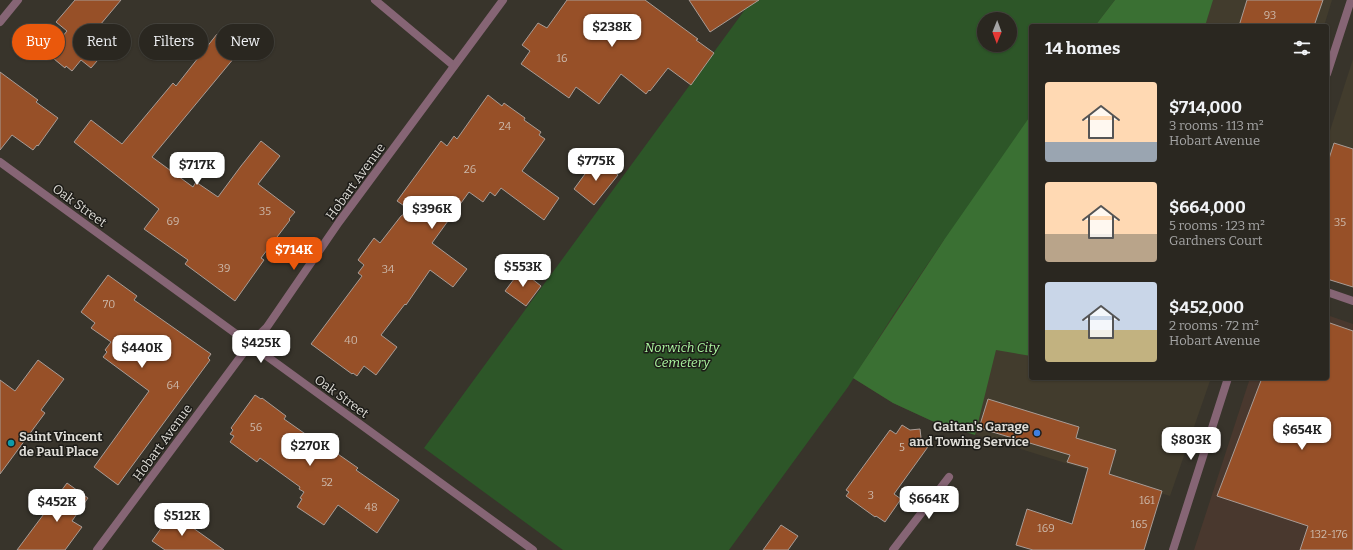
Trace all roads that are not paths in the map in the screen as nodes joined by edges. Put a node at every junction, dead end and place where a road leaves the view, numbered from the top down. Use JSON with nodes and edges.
{"nodes":[{"id":1,"x":17,"y":0,"type":"edge"},
{"id":2,"x":375,"y":0,"type":"edge"},
{"id":3,"x":503,"y":0,"type":"edge"},
{"id":4,"x":1351,"y":0,"type":"edge"},
{"id":5,"x":0,"y":22,"type":"edge"},
{"id":6,"x":454,"y":66,"type":"junction"},
{"id":7,"x":1329,"y":68,"type":"edge"},
{"id":8,"x":0,"y":162,"type":"edge"},
{"id":9,"x":1329,"y":293,"type":"edge"},
{"id":10,"x":1353,"y":301,"type":"edge"},
{"id":11,"x":250,"y":344,"type":"junction"},
{"id":12,"x":1227,"y":380,"type":"edge"},
{"id":13,"x":949,"y":477,"type":"dead end"},
{"id":14,"x":97,"y":550,"type":"edge"},
{"id":15,"x":533,"y":550,"type":"edge"},
{"id":16,"x":893,"y":550,"type":"edge"},
{"id":17,"x":1173,"y":550,"type":"edge"}],
"edges":[{"from":1,"to":5,"type":"street"},
{"from":2,"to":6,"type":"street"},
{"from":3,"to":6,"type":"street","name":"Hobart Avenue"},
{"from":4,"to":7,"type":"street"},
{"from":6,"to":11,"type":"street","name":"Hobart Avenue"},
{"from":8,"to":11,"type":"street","name":"Oak Street"},
{"from":9,"to":10,"type":"street"},
{"from":11,"to":14,"type":"street","name":"Hobart Avenue"},
{"from":11,"to":15,"type":"street","name":"Oak Street"},
{"from":12,"to":17,"type":"street"},
{"from":13,"to":16,"type":"street"}]}
